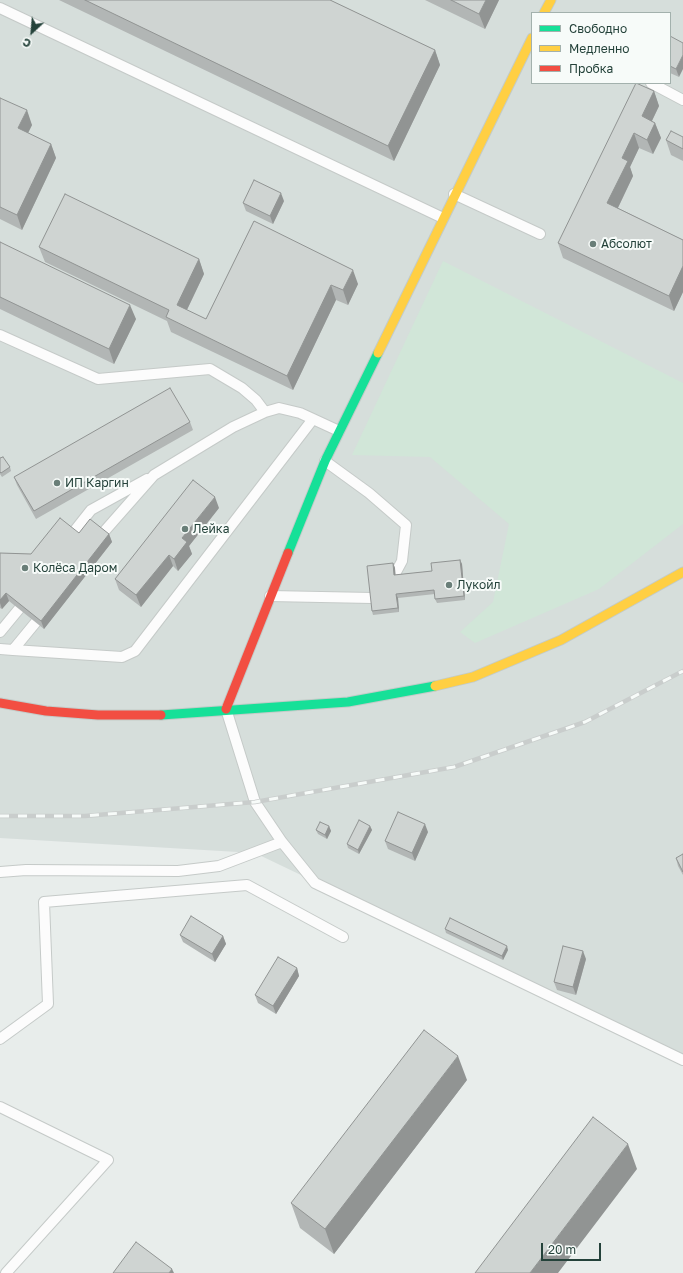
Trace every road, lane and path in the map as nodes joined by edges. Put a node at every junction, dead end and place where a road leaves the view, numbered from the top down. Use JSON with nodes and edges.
{"nodes":[{"id":1,"x":550,"y":0,"type":"edge"},
{"id":2,"x":0,"y":8,"type":"edge"},
{"id":3,"x":544,"y":12,"type":"edge"},
{"id":4,"x":531,"y":40,"type":"edge"},
{"id":5,"x":653,"y":84,"type":"edge"},
{"id":6,"x":683,"y":100,"type":"edge"},
{"id":7,"x":454,"y":194,"type":"junction"},
{"id":8,"x":443,"y":218,"type":"junction"},
{"id":9,"x":540,"y":234,"type":"dead end"},
{"id":10,"x":0,"y":335,"type":"edge"},
{"id":11,"x":265,"y":412,"type":"junction"},
{"id":12,"x":313,"y":419,"type":"junction"},
{"id":13,"x":338,"y":431,"type":"junction"},
{"id":14,"x":325,"y":461,"type":"junction"},
{"id":15,"x":154,"y":475,"type":"junction"},
{"id":16,"x":72,"y":534,"type":"edge"},
{"id":17,"x":102,"y":534,"type":"edge"},
{"id":18,"x":683,"y":572,"type":"edge"},
{"id":19,"x":395,"y":574,"type":"edge"},
{"id":20,"x":270,"y":596,"type":"junction"},
{"id":21,"x":372,"y":598,"type":"edge"},
{"id":22,"x":19,"y":609,"type":"edge"},
{"id":23,"x":36,"y":622,"type":"edge"},
{"id":24,"x":0,"y":632,"type":"edge"},
{"id":25,"x":0,"y":649,"type":"edge"},
{"id":26,"x":14,"y":650,"type":"junction"},
{"id":27,"x":0,"y":702,"type":"edge"},
{"id":28,"x":226,"y":709,"type":"junction"},
{"id":29,"x":282,"y":842,"type":"junction"},
{"id":30,"x":0,"y":872,"type":"edge"},
{"id":31,"x":343,"y":937,"type":"dead end"},
{"id":32,"x":0,"y":1039,"type":"edge"},
{"id":33,"x":683,"y":1060,"type":"edge"},
{"id":34,"x":0,"y":1107,"type":"edge"},
{"id":35,"x":6,"y":1273,"type":"edge"}],
"edges":[{"from":1,"to":3,"type":"street"},
{"from":2,"to":8,"type":"lane"},
{"from":4,"to":7,"type":"street"},
{"from":5,"to":6,"type":"lane"},
{"from":7,"to":8,"type":"street"},
{"from":7,"to":9,"type":"lane"},
{"from":8,"to":13,"type":"street"},
{"from":10,"to":11,"type":"lane"},
{"from":11,"to":12,"type":"lane"},
{"from":11,"to":15,"type":"lane"},
{"from":12,"to":13,"type":"lane"},
{"from":12,"to":26,"type":"lane"},
{"from":13,"to":14,"type":"street"},
{"from":14,"to":19,"type":"lane"},
{"from":14,"to":20,"type":"street"},
{"from":15,"to":16,"type":"lane"},
{"from":15,"to":17,"type":"lane"},
{"from":18,"to":28,"type":"street"},
{"from":20,"to":21,"type":"lane"},
{"from":20,"to":28,"type":"street"},
{"from":22,"to":24,"type":"lane"},
{"from":23,"to":26,"type":"lane"},
{"from":25,"to":26,"type":"lane"},
{"from":27,"to":28,"type":"street"},
{"from":28,"to":29,"type":"lane"},
{"from":29,"to":30,"type":"lane"},
{"from":29,"to":33,"type":"lane"},
{"from":31,"to":32,"type":"lane"},
{"from":34,"to":35,"type":"lane"}]}
